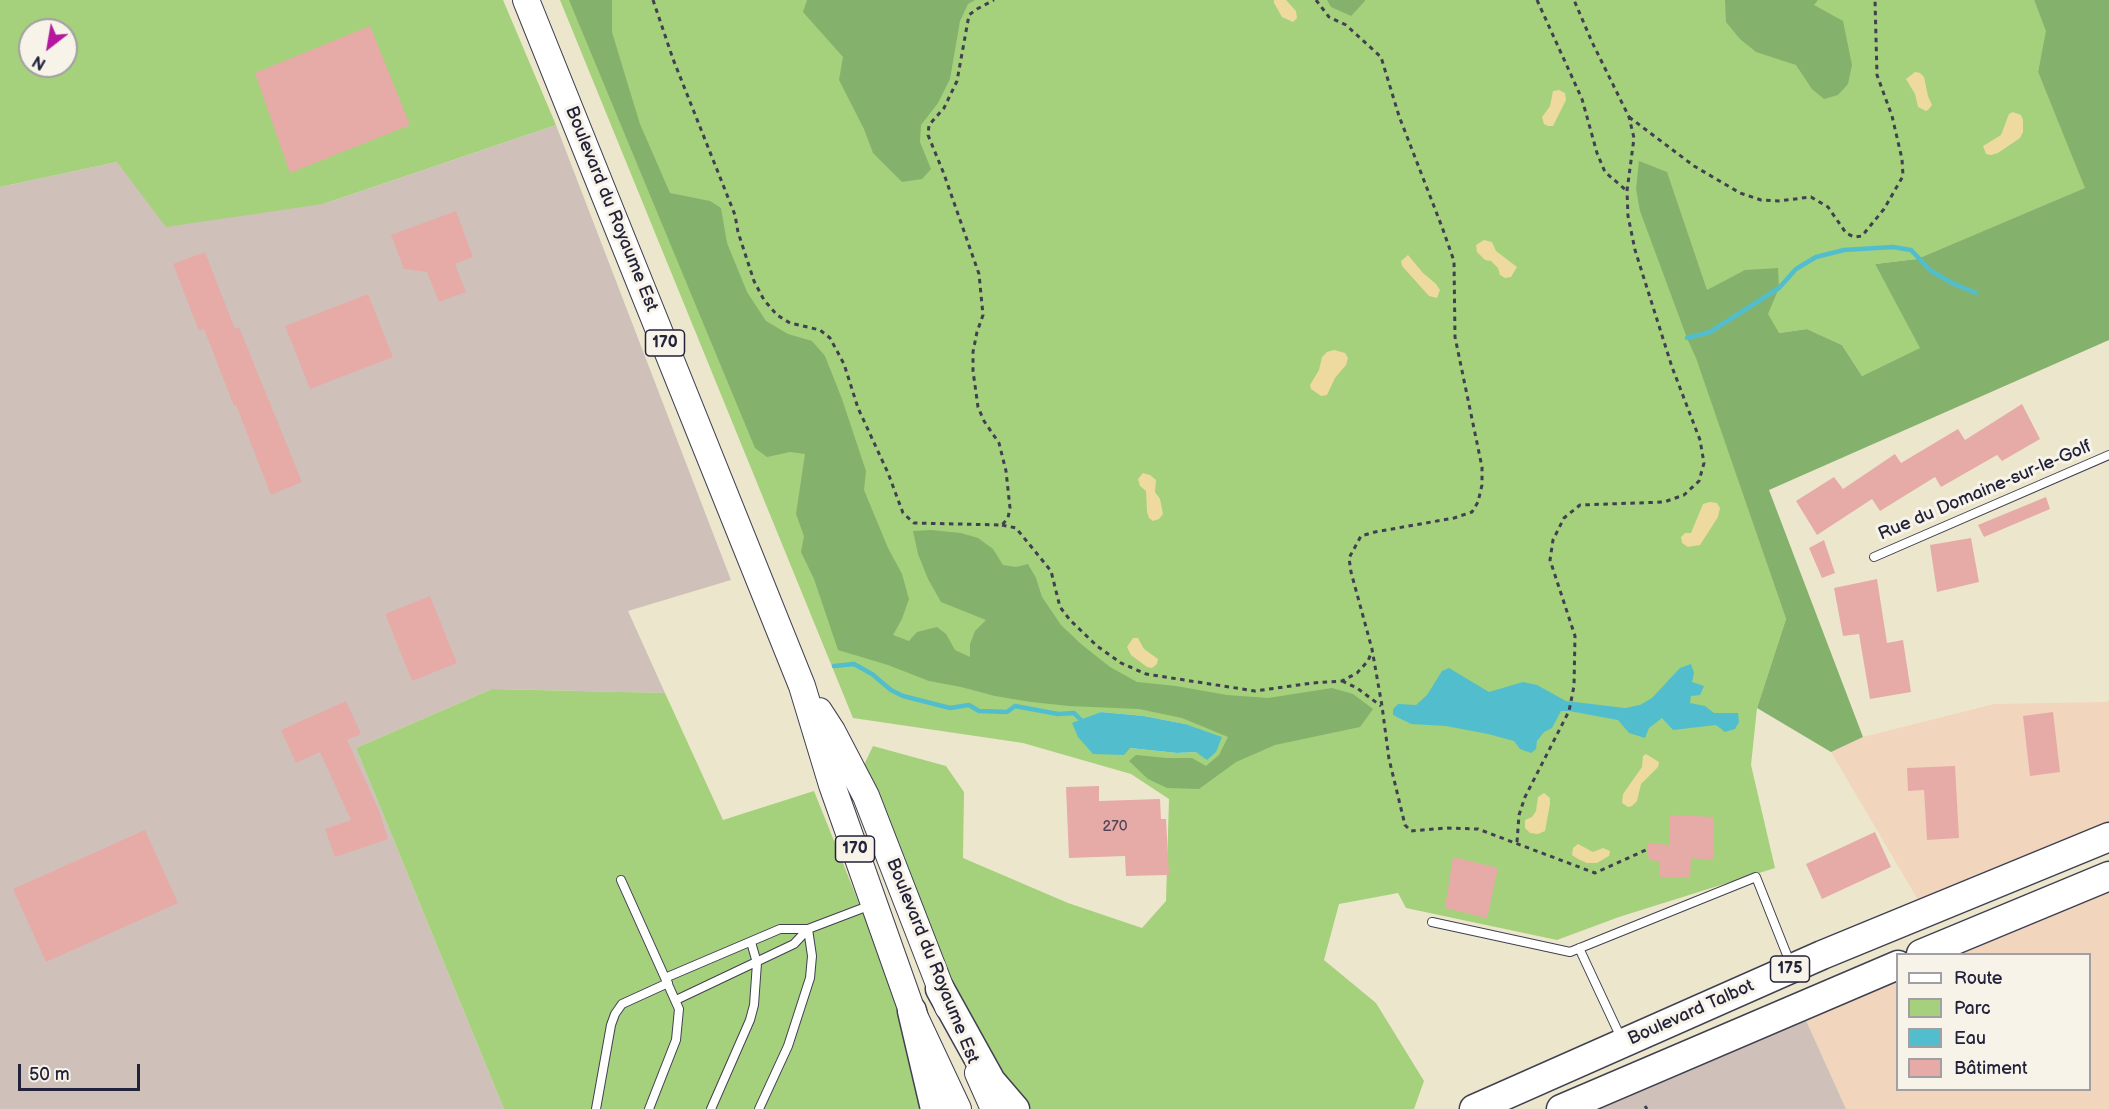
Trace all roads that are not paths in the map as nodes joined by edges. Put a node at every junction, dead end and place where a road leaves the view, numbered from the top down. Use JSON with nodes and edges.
{"nodes":[{"id":1,"x":526,"y":0,"type":"edge"},
{"id":2,"x":2109,"y":455,"type":"edge"},
{"id":3,"x":1874,"y":557,"type":"dead end"},
{"id":4,"x":802,"y":686,"type":"junction"},
{"id":5,"x":2109,"y":837,"type":"edge"},
{"id":6,"x":2109,"y":876,"type":"edge"},
{"id":7,"x":621,"y":880,"type":"dead end"},
{"id":8,"x":874,"y":904,"type":"junction"},
{"id":9,"x":1432,"y":922,"type":"dead end"},
{"id":10,"x":808,"y":929,"type":"junction"},
{"id":11,"x":751,"y":942,"type":"junction"},
{"id":12,"x":1579,"y":948,"type":"junction"},
{"id":13,"x":1924,"y":953,"type":"edge"},
{"id":14,"x":757,"y":963,"type":"junction"},
{"id":15,"x":1896,"y":966,"type":"edge"},
{"id":16,"x":1793,"y":968,"type":"junction"},
{"id":17,"x":667,"y":981,"type":"junction"},
{"id":18,"x":940,"y":989,"type":"junction"},
{"id":19,"x":676,"y":1000,"type":"junction"},
{"id":20,"x":912,"y":1011,"type":"junction"},
{"id":21,"x":1623,"y":1043,"type":"junction"},
{"id":22,"x":1637,"y":1077,"type":"junction"},
{"id":23,"x":596,"y":1109,"type":"edge"},
{"id":24,"x":648,"y":1109,"type":"edge"},
{"id":25,"x":711,"y":1109,"type":"edge"},
{"id":26,"x":759,"y":1109,"type":"edge"},
{"id":27,"x":935,"y":1109,"type":"edge"},
{"id":28,"x":958,"y":1109,"type":"edge"},
{"id":29,"x":994,"y":1109,"type":"edge"},
{"id":30,"x":1015,"y":1109,"type":"edge"},
{"id":31,"x":1474,"y":1109,"type":"edge"},
{"id":32,"x":1561,"y":1109,"type":"edge"}],
"edges":[{"from":1,"to":4,"type":"main road","name":"Boulevard du Royaume Est","number":"170"},
{"from":2,"to":3,"type":"lane","name":"Rue du Domaine-sur-le-Golf"},
{"from":4,"to":8,"type":"main road","name":"Boulevard du Royaume Est","number":"170"},
{"from":4,"to":18,"type":"main road","name":"Boulevard du Royaume Est","number":"170"},
{"from":5,"to":16,"type":"highway","name":"Boulevard Talbot","number":"175"},
{"from":6,"to":13,"type":"highway"},
{"from":7,"to":17,"type":"lane"},
{"from":8,"to":10,"type":"lane"},
{"from":8,"to":20,"type":"main road","name":"Boulevard du Royaume Est","number":"170"},
{"from":9,"to":12,"type":"lane"},
{"from":10,"to":11,"type":"lane"},
{"from":10,"to":14,"type":"lane"},
{"from":10,"to":26,"type":"lane"},
{"from":11,"to":14,"type":"lane"},
{"from":11,"to":17,"type":"lane"},
{"from":12,"to":16,"type":"lane"},
{"from":12,"to":21,"type":"lane"},
{"from":14,"to":19,"type":"lane"},
{"from":14,"to":25,"type":"lane"},
{"from":15,"to":22,"type":"highway","name":"Boulevard Talbot","number":"175"},
{"from":16,"to":21,"type":"highway","name":"Boulevard Talbot","number":"175"},
{"from":17,"to":19,"type":"lane"},
{"from":17,"to":23,"type":"lane"},
{"from":18,"to":29,"type":"main road","name":"Boulevard du Royaume Est","number":"170"},
{"from":18,"to":30,"type":"highway"},
{"from":19,"to":24,"type":"lane"},
{"from":20,"to":27,"type":"highway"},
{"from":20,"to":28,"type":"main road","name":"Boulevard du Royaume Est","number":"170"},
{"from":21,"to":22,"type":"highway"},
{"from":21,"to":31,"type":"highway","name":"Boulevard Talbot","number":"175"},
{"from":22,"to":32,"type":"highway","name":"Boulevard Talbot","number":"175"}]}
